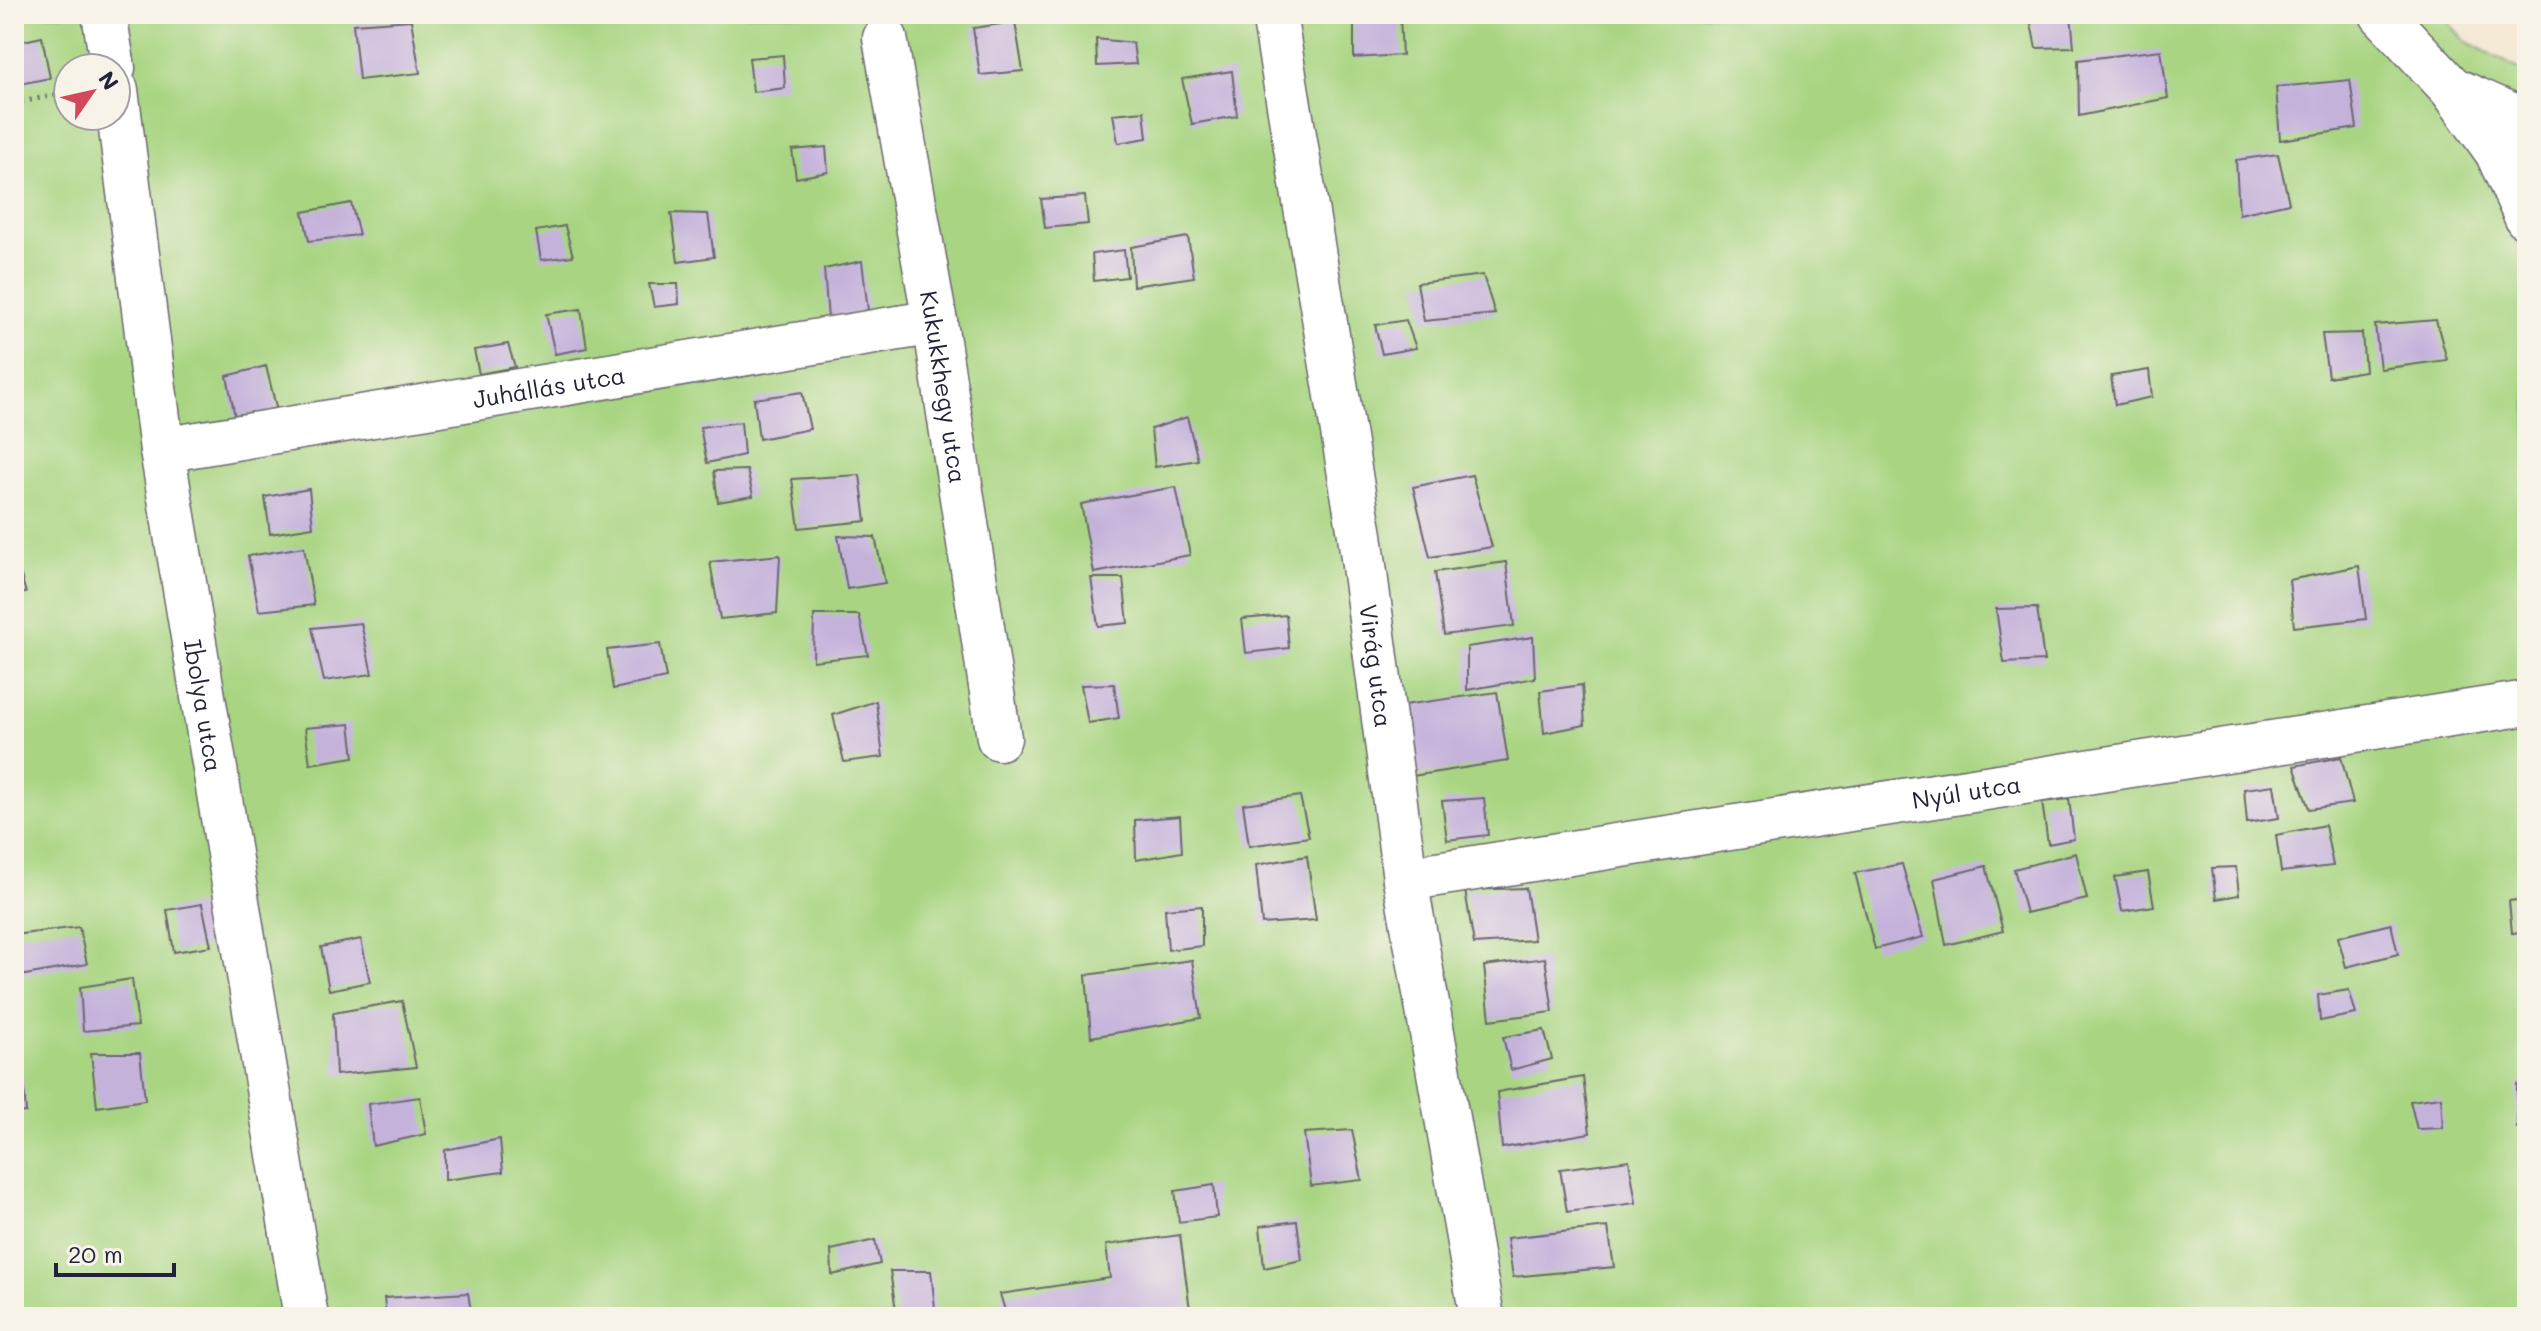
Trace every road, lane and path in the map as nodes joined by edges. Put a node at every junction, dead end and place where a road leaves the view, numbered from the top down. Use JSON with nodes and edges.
{"nodes":[{"id":1,"x":104,"y":14,"type":"edge"},
{"id":2,"x":1274,"y":14,"type":"edge"},
{"id":3,"x":2382,"y":14,"type":"edge"},
{"id":4,"x":885,"y":38,"type":"dead end"},
{"id":5,"x":110,"y":52,"type":"edge"},
{"id":6,"x":2452,"y":89,"type":"junction"},
{"id":7,"x":52,"y":96,"type":"edge"},
{"id":8,"x":14,"y":103,"type":"edge"},
{"id":9,"x":2527,"y":122,"type":"edge"},
{"id":10,"x":121,"y":132,"type":"edge"},
{"id":11,"x":2527,"y":218,"type":"edge"},
{"id":12,"x":935,"y":322,"type":"junction"},
{"id":13,"x":162,"y":450,"type":"junction"},
{"id":14,"x":2527,"y":703,"type":"edge"},
{"id":15,"x":999,"y":738,"type":"dead end"},
{"id":16,"x":1405,"y":879,"type":"junction"},
{"id":17,"x":306,"y":1317,"type":"edge"},
{"id":18,"x":1482,"y":1317,"type":"edge"}],
"edges":[{"from":1,"to":5,"type":"street"},
{"from":2,"to":16,"type":"street","name":"Virág utca"},
{"from":3,"to":6,"type":"street"},
{"from":4,"to":12,"type":"street","name":"Kukukkhegy utca"},
{"from":6,"to":9,"type":"street"},
{"from":6,"to":11,"type":"street"},
{"from":7,"to":8,"type":"path"},
{"from":10,"to":13,"type":"street","name":"Ibolya utca"},
{"from":12,"to":13,"type":"street","name":"Juhállás utca"},
{"from":12,"to":15,"type":"street","name":"Kukukkhegy utca"},
{"from":13,"to":17,"type":"street","name":"Ibolya utca"},
{"from":14,"to":16,"type":"street","name":"Nyúl utca"},
{"from":16,"to":18,"type":"street","name":"Virág utca"}]}
